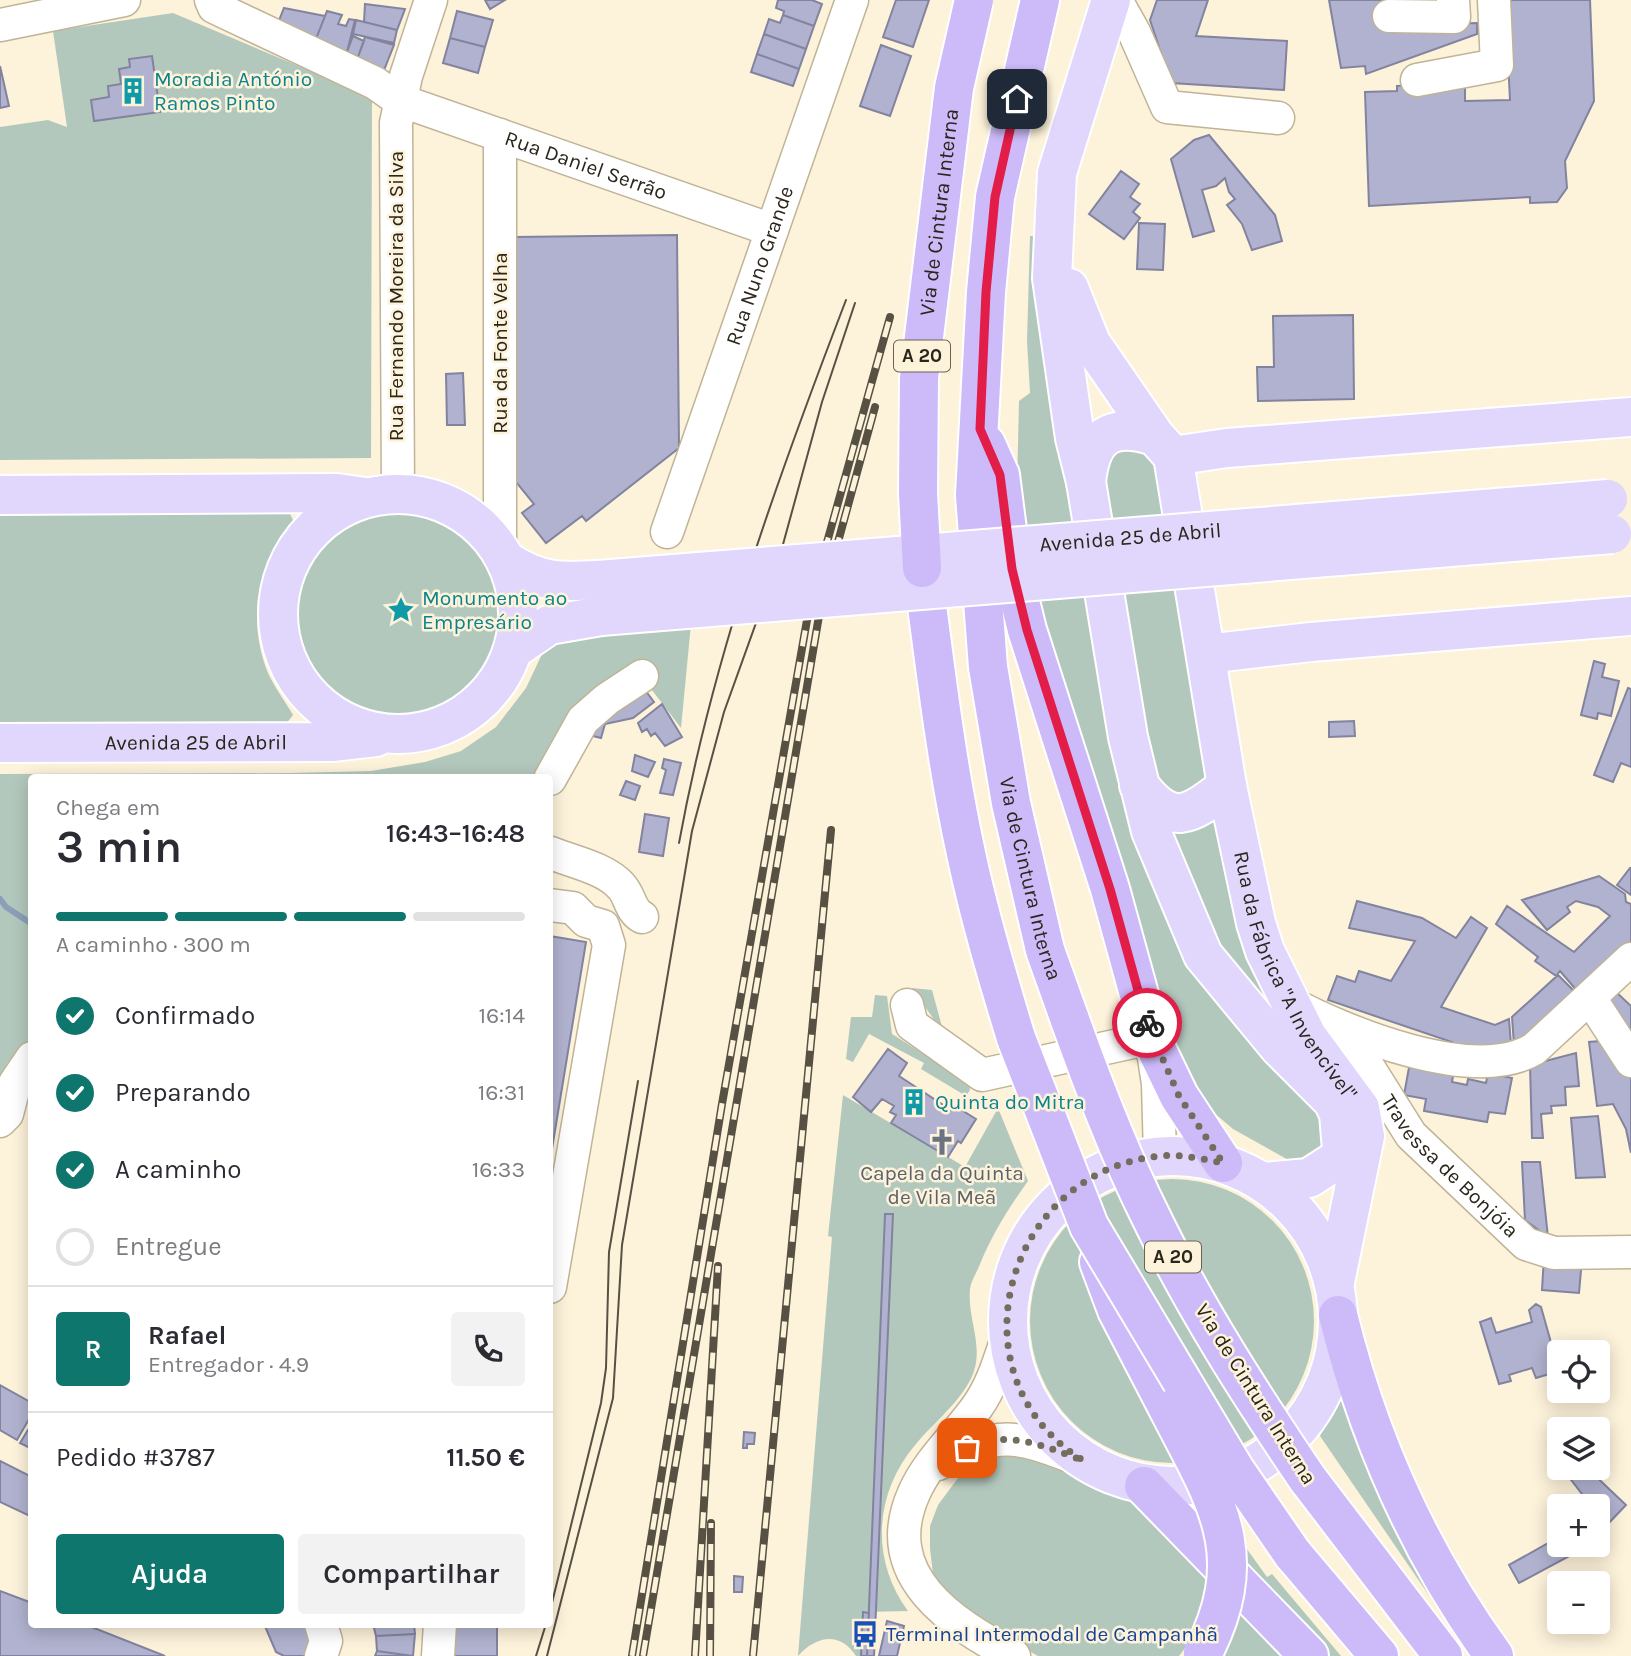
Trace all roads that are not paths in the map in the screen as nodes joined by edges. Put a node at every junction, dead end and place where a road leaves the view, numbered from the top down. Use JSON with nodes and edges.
{"nodes":[{"id":1,"x":124,"y":0,"type":"edge"},
{"id":2,"x":211,"y":0,"type":"edge"},
{"id":3,"x":430,"y":0,"type":"edge"},
{"id":4,"x":852,"y":0,"type":"edge"},
{"id":5,"x":974,"y":0,"type":"edge"},
{"id":6,"x":1040,"y":0,"type":"edge"},
{"id":7,"x":1114,"y":0,"type":"edge"},
{"id":8,"x":1453,"y":0,"type":"edge"},
{"id":9,"x":1494,"y":0,"type":"edge"},
{"id":10,"x":1389,"y":16,"type":"dead end"},
{"id":11,"x":0,"y":25,"type":"edge"},
{"id":12,"x":1417,"y":80,"type":"dead end"},
{"id":13,"x":400,"y":100,"type":"junction"},
{"id":14,"x":1279,"y":118,"type":"dead end"},
{"id":15,"x":500,"y":135,"type":"junction"},
{"id":16,"x":772,"y":230,"type":"junction"},
{"id":17,"x":1056,"y":253,"type":"junction"},
{"id":18,"x":1630,"y":417,"type":"edge"},
{"id":19,"x":980,"y":429,"type":"junction"},
{"id":20,"x":1164,"y":446,"type":"junction"},
{"id":21,"x":1086,"y":482,"type":"junction"},
{"id":22,"x":0,"y":495,"type":"edge"},
{"id":23,"x":381,"y":495,"type":"junction"},
{"id":24,"x":1620,"y":516,"type":"edge"},
{"id":25,"x":667,"y":532,"type":"dead end"},
{"id":26,"x":504,"y":556,"type":"junction"},
{"id":27,"x":599,"y":598,"type":"junction"},
{"id":28,"x":1631,"y":616,"type":"edge"},
{"id":29,"x":514,"y":649,"type":"junction"},
{"id":30,"x":1206,"y":654,"type":"junction"},
{"id":31,"x":642,"y":677,"type":"dead end"},
{"id":32,"x":392,"y":735,"type":"junction"},
{"id":33,"x":0,"y":743,"type":"edge"},
{"id":34,"x":555,"y":767,"type":"edge"},
{"id":35,"x":1139,"y":785,"type":"junction"},
{"id":36,"x":1227,"y":786,"type":"junction"},
{"id":37,"x":553,"y":854,"type":"edge"},
{"id":38,"x":553,"y":905,"type":"edge"},
{"id":39,"x":642,"y":917,"type":"dead end"},
{"id":40,"x":1631,"y":959,"type":"edge"},
{"id":41,"x":1590,"y":998,"type":"junction"},
{"id":42,"x":1289,"y":1002,"type":"junction"},
{"id":43,"x":907,"y":1005,"type":"dead end"},
{"id":44,"x":1345,"y":1030,"type":"junction"},
{"id":45,"x":1151,"y":1038,"type":"junction"},
{"id":46,"x":1631,"y":1061,"type":"edge"},
{"id":47,"x":28,"y":1064,"type":"edge"},
{"id":48,"x":10,"y":1119,"type":"edge"},
{"id":49,"x":1160,"y":1156,"type":"junction"},
{"id":50,"x":1223,"y":1163,"type":"junction"},
{"id":51,"x":1263,"y":1182,"type":"junction"},
{"id":52,"x":1089,"y":1226,"type":"junction"},
{"id":53,"x":1631,"y":1252,"type":"edge"},
{"id":54,"x":553,"y":1270,"type":"edge"},
{"id":55,"x":1337,"y":1298,"type":"junction"},
{"id":56,"x":1007,"y":1338,"type":"junction"},
{"id":57,"x":1084,"y":1461,"type":"junction"},
{"id":58,"x":930,"y":1468,"type":"junction"},
{"id":59,"x":1144,"y":1486,"type":"junction"},
{"id":60,"x":322,"y":1628,"type":"edge"},
{"id":61,"x":440,"y":1628,"type":"edge"},
{"id":62,"x":995,"y":1652,"type":"edge"},
{"id":63,"x":1202,"y":1655,"type":"edge"},
{"id":64,"x":321,"y":1656,"type":"edge"},
{"id":65,"x":438,"y":1656,"type":"edge"},
{"id":66,"x":1309,"y":1656,"type":"edge"},
{"id":67,"x":1379,"y":1656,"type":"edge"},
{"id":68,"x":1443,"y":1656,"type":"edge"},
{"id":69,"x":1494,"y":1656,"type":"edge"}],
"edges":[{"from":1,"to":11,"type":"street"},
{"from":2,"to":13,"type":"street"},
{"from":3,"to":13,"type":"street","name":"Rua Fernando Moreira da Silva"},
{"from":4,"to":16,"type":"street","name":"Rua Nuno Grande"},
{"from":5,"to":52,"type":"highway","name":"Via de Cintura Interna","number":"A 20","bridge":true},
{"from":6,"to":19,"type":"highway","name":"Via de Cintura Interna","number":"A 20"},
{"from":7,"to":14,"type":"street"},
{"from":7,"to":17,"type":"main road","name":"Rua da Fábrica \"A Invencível\""},
{"from":8,"to":10,"type":"street"},
{"from":9,"to":12,"type":"street"},
{"from":13,"to":15,"type":"street","name":"Rua Daniel Serrão"},
{"from":13,"to":23,"type":"street","name":"Rua Fernando Moreira da Silva"},
{"from":15,"to":16,"type":"street","name":"Rua Daniel Serrão"},
{"from":15,"to":26,"type":"street","name":"Rua da Fonte Velha"},
{"from":16,"to":25,"type":"street","name":"Rua Nuno Grande"},
{"from":17,"to":20,"type":"main road","name":"Rua da Fábrica \"A Invencível\""},
{"from":17,"to":21,"type":"main road","name":"Rua da Fábrica \"A Invencível\""},
{"from":18,"to":20,"type":"main road"},
{"from":19,"to":45,"type":"highway"},
{"from":19,"to":68,"type":"highway","name":"Via de Cintura Interna","number":"A 20","bridge":true},
{"from":20,"to":21,"type":"main road","name":"Rua da Fábrica \"A Invencível\""},
{"from":20,"to":30,"type":"main road","name":"Rua da Fábrica \"A Invencível\""},
{"from":21,"to":35,"type":"main road","name":"Rua da Fábrica \"A Invencível\""},
{"from":22,"to":23,"type":"main road"},
{"from":23,"to":26,"type":"main road"},
{"from":23,"to":32,"type":"main road"},
{"from":24,"to":27,"type":"main road","name":"Avenida 25 de Abril","bridge":true},
{"from":26,"to":27,"type":"main road","name":"Avenida 25 de Abril"},
{"from":26,"to":29,"type":"main road"},
{"from":27,"to":29,"type":"main road","name":"Avenida 25 de Abril"},
{"from":28,"to":30,"type":"main road"},
{"from":29,"to":32,"type":"main road"},
{"from":30,"to":36,"type":"main road","name":"Rua da Fábrica \"A Invencível\""},
{"from":31,"to":34,"type":"street"},
{"from":32,"to":33,"type":"main road","name":"Avenida 25 de Abril"},
{"from":35,"to":36,"type":"main road"},
{"from":35,"to":51,"type":"main road","name":"Rua da Fábrica \"A Invencível\""},
{"from":36,"to":42,"type":"main road","name":"Rua da Fábrica \"A Invencível\""},
{"from":37,"to":39,"type":"street"},
{"from":38,"to":54,"type":"street"},
{"from":40,"to":41,"type":"street"},
{"from":41,"to":44,"type":"street"},
{"from":41,"to":46,"type":"street"},
{"from":42,"to":44,"type":"street"},
{"from":42,"to":55,"type":"main road","name":"Rua da Fábrica \"A Invencível\""},
{"from":43,"to":45,"type":"street"},
{"from":44,"to":53,"type":"street","name":"Travessa de Bonjóia"},
{"from":45,"to":49,"type":"street"},
{"from":45,"to":50,"type":"highway"},
{"from":47,"to":48,"type":"street"},
{"from":49,"to":50,"type":"main road","name":"Rua da Fábrica \"A Invencível\""},
{"from":49,"to":56,"type":"main road","name":"Rua da Fábrica \"A Invencível\""},
{"from":50,"to":51,"type":"main road","name":"Rua da Fábrica \"A Invencível\""},
{"from":51,"to":55,"type":"main road","name":"Rua da Fábrica \"A Invencível\""},
{"from":52,"to":63,"type":"highway","bridge":true},
{"from":52,"to":67,"type":"highway","name":"Via de Cintura Interna","number":"A 20","bridge":true},
{"from":55,"to":59,"type":"main road","name":"Rua da Fábrica \"A Invencível\""},
{"from":55,"to":69,"type":"highway"},
{"from":56,"to":57,"type":"main road","name":"Rua da Fábrica \"A Invencível\""},
{"from":56,"to":58,"type":"street"},
{"from":57,"to":58,"type":"street"},
{"from":57,"to":59,"type":"main road","name":"Rua da Fábrica \"A Invencível\""},
{"from":58,"to":62,"type":"street"},
{"from":59,"to":66,"type":"highway"},
{"from":60,"to":64,"type":"street"},
{"from":61,"to":65,"type":"street"}]}
